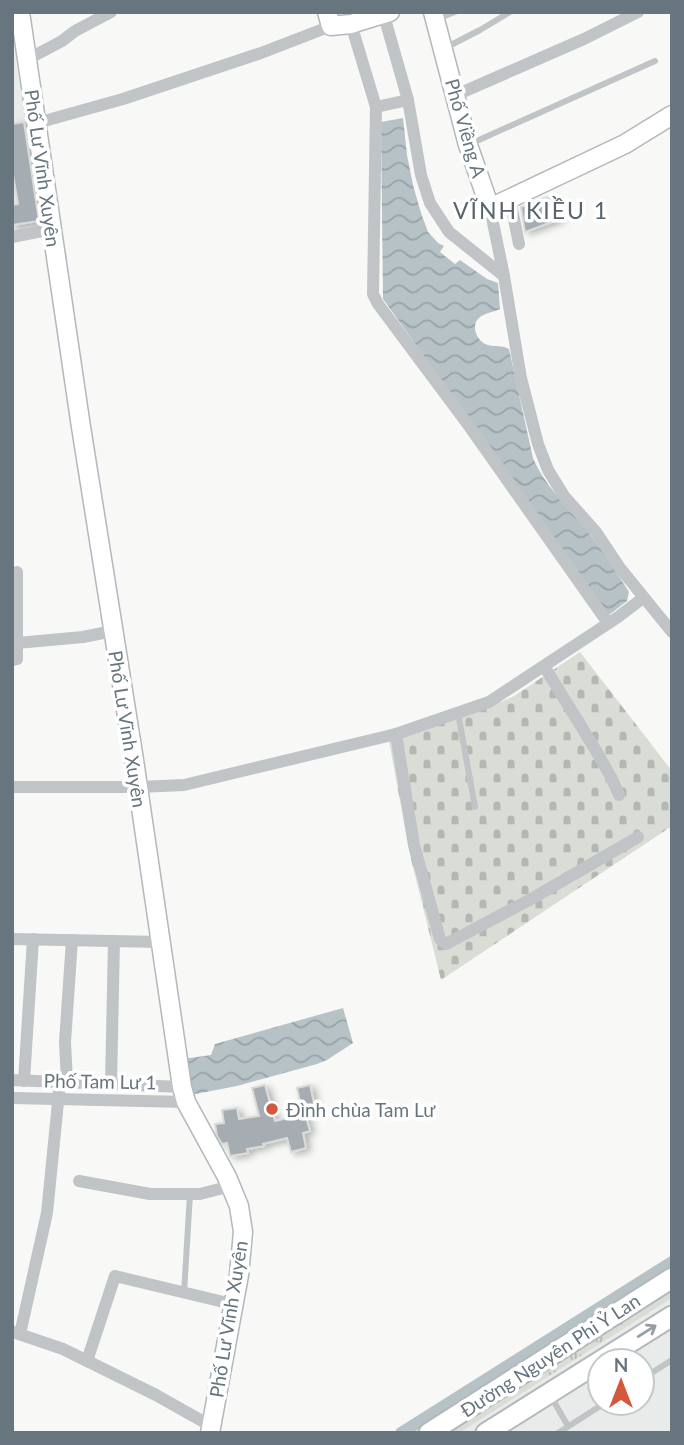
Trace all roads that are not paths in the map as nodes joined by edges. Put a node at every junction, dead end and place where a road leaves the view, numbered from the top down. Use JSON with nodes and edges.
{"nodes":[{"id":1,"x":20,"y":12,"type":"edge"},
{"id":2,"x":111,"y":12,"type":"edge"},
{"id":3,"x":455,"y":12,"type":"edge"},
{"id":4,"x":510,"y":12,"type":"edge"},
{"id":5,"x":638,"y":12,"type":"edge"},
{"id":6,"x":386,"y":13,"type":"edge"},
{"id":7,"x":434,"y":16,"type":"edge"},
{"id":8,"x":329,"y":19,"type":"edge"},
{"id":9,"x":354,"y":23,"type":"junction"},
{"id":10,"x":443,"y":49,"type":"junction"},
{"id":11,"x":28,"y":59,"type":"junction"},
{"id":12,"x":655,"y":61,"type":"dead end"},
{"id":13,"x":456,"y":95,"type":"junction"},
{"id":14,"x":408,"y":100,"type":"junction"},
{"id":15,"x":376,"y":107,"type":"junction"},
{"id":16,"x":672,"y":115,"type":"edge"},
{"id":17,"x":37,"y":123,"type":"junction"},
{"id":18,"x":468,"y":145,"type":"junction"},
{"id":19,"x":510,"y":199,"type":"junction"},
{"id":20,"x":490,"y":208,"type":"junction"},
{"id":21,"x":52,"y":229,"type":"junction"},
{"id":22,"x":12,"y":237,"type":"edge"},
{"id":23,"x":519,"y":244,"type":"dead end"},
{"id":24,"x":504,"y":276,"type":"junction"},
{"id":25,"x":17,"y":572,"type":"dead end"},
{"id":26,"x":643,"y":598,"type":"junction"},
{"id":27,"x":613,"y":620,"type":"junction"},
{"id":28,"x":113,"y":631,"type":"junction"},
{"id":29,"x":672,"y":632,"type":"edge"},
{"id":30,"x":17,"y":643,"type":"junction"},
{"id":31,"x":12,"y":660,"type":"edge"},
{"id":32,"x":544,"y":666,"type":"junction"},
{"id":33,"x":457,"y":713,"type":"junction"},
{"id":34,"x":396,"y":734,"type":"junction"},
{"id":35,"x":12,"y":786,"type":"edge"},
{"id":36,"x":138,"y":787,"type":"junction"},
{"id":37,"x":618,"y":795,"type":"dead end"},
{"id":38,"x":475,"y":807,"type":"dead end"},
{"id":39,"x":638,"y":837,"type":"dead end"},
{"id":40,"x":12,"y":939,"type":"edge"},
{"id":41,"x":33,"y":939,"type":"junction"},
{"id":42,"x":72,"y":940,"type":"junction"},
{"id":43,"x":114,"y":941,"type":"junction"},
{"id":44,"x":161,"y":942,"type":"junction"},
{"id":45,"x":12,"y":1039,"type":"edge"},
{"id":46,"x":26,"y":1041,"type":"junction"},
{"id":47,"x":18,"y":1080,"type":"edge"},
{"id":48,"x":63,"y":1082,"type":"junction"},
{"id":49,"x":111,"y":1084,"type":"junction"},
{"id":50,"x":184,"y":1094,"type":"junction"},
{"id":51,"x":12,"y":1098,"type":"edge"},
{"id":52,"x":59,"y":1100,"type":"junction"},
{"id":53,"x":79,"y":1181,"type":"dead end"},
{"id":54,"x":231,"y":1186,"type":"junction"},
{"id":55,"x":190,"y":1194,"type":"junction"},
{"id":56,"x":672,"y":1278,"type":"edge"},
{"id":57,"x":184,"y":1293,"type":"junction"},
{"id":58,"x":232,"y":1304,"type":"junction"},
{"id":59,"x":672,"y":1316,"type":"edge"},
{"id":60,"x":16,"y":1333,"type":"edge"},
{"id":61,"x":672,"y":1360,"type":"edge"},
{"id":62,"x":87,"y":1361,"type":"junction"},
{"id":63,"x":656,"y":1370,"type":"edge"},
{"id":64,"x":549,"y":1393,"type":"junction"},
{"id":65,"x":586,"y":1415,"type":"edge"},
{"id":66,"x":568,"y":1426,"type":"junction"},
{"id":67,"x":210,"y":1429,"type":"edge"},
{"id":68,"x":429,"y":1433,"type":"edge"},
{"id":69,"x":486,"y":1433,"type":"edge"},
{"id":70,"x":558,"y":1433,"type":"edge"}],
"edges":[{"from":1,"to":11,"type":"street","name":"Phố Lư Vĩnh Xuyên"},
{"from":2,"to":11,"type":"street"},
{"from":3,"to":7,"type":"lane"},
{"from":4,"to":10,"type":"lane"},
{"from":5,"to":13,"type":"street"},
{"from":6,"to":9,"type":"street"},
{"from":6,"to":14,"type":"street"},
{"from":7,"to":10,"type":"street","name":"Phố Viềng A"},
{"from":8,"to":9,"type":"street"},
{"from":8,"to":17,"type":"street"},
{"from":9,"to":15,"type":"street"},
{"from":10,"to":13,"type":"street","name":"Phố Viềng A"},
{"from":11,"to":17,"type":"street","name":"Phố Lư Vĩnh Xuyên"},
{"from":12,"to":18,"type":"lane"},
{"from":13,"to":18,"type":"street","name":"Phố Viềng A"},
{"from":14,"to":15,"type":"street"},
{"from":14,"to":24,"type":"street"},
{"from":15,"to":27,"type":"street"},
{"from":16,"to":19,"type":"street"},
{"from":17,"to":21,"type":"street","name":"Phố Lư Vĩnh Xuyên"},
{"from":18,"to":20,"type":"street","name":"Phố Viềng A"},
{"from":19,"to":20,"type":"street"},
{"from":19,"to":23,"type":"street"},
{"from":20,"to":24,"type":"street"},
{"from":21,"to":22,"type":"street"},
{"from":21,"to":28,"type":"street","name":"Phố Lư Vĩnh Xuyên"},
{"from":24,"to":26,"type":"street"},
{"from":25,"to":30,"type":"street"},
{"from":26,"to":27,"type":"street"},
{"from":26,"to":29,"type":"street"},
{"from":27,"to":32,"type":"street"},
{"from":28,"to":30,"type":"street"},
{"from":28,"to":36,"type":"street","name":"Phố Lư Vĩnh Xuyên"},
{"from":30,"to":31,"type":"street"},
{"from":32,"to":33,"type":"street"},
{"from":32,"to":37,"type":"street"},
{"from":33,"to":34,"type":"street"},
{"from":33,"to":38,"type":"lane"},
{"from":34,"to":36,"type":"street"},
{"from":34,"to":39,"type":"street"},
{"from":35,"to":36,"type":"street"},
{"from":36,"to":44,"type":"street","name":"Phố Lư Vĩnh Xuyên"},
{"from":40,"to":41,"type":"street"},
{"from":41,"to":42,"type":"street"},
{"from":41,"to":46,"type":"street"},
{"from":42,"to":43,"type":"street"},
{"from":42,"to":48,"type":"street"},
{"from":43,"to":44,"type":"street"},
{"from":43,"to":49,"type":"street"},
{"from":44,"to":50,"type":"street","name":"Phố Lư Vĩnh Xuyên"},
{"from":45,"to":46,"type":"street"},
{"from":46,"to":47,"type":"street"},
{"from":47,"to":48,"type":"street","name":"Phố Tam Lư 1"},
{"from":48,"to":49,"type":"street","name":"Phố Tam Lư 1"},
{"from":48,"to":52,"type":"street"},
{"from":49,"to":50,"type":"street","name":"Phố Tam Lư 1"},
{"from":50,"to":52,"type":"street","name":"Phố Tam Lư 1"},
{"from":50,"to":54,"type":"street","name":"Phố Lư Vĩnh Xuyên"},
{"from":51,"to":52,"type":"street","name":"Phố Tam Lư 1"},
{"from":52,"to":60,"type":"street"},
{"from":53,"to":55,"type":"street"},
{"from":54,"to":55,"type":"street"},
{"from":54,"to":58,"type":"street","name":"Phố Lư Vĩnh Xuyên"},
{"from":55,"to":57,"type":"lane"},
{"from":56,"to":68,"type":"main road","name":"Đường Nguyên Phi Ỷ Lan"},
{"from":57,"to":58,"type":"street"},
{"from":57,"to":62,"type":"street"},
{"from":58,"to":67,"type":"street","name":"Phố Lư Vĩnh Xuyên"},
{"from":64,"to":59,"type":"main road","name":"Đường Nguyên Phi Ỷ Lan","one_way":true},
{"from":60,"to":62,"type":"street"},
{"from":61,"to":63,"type":"lane"},
{"from":62,"to":67,"type":"street"},
{"from":64,"to":66,"type":"lane"},
{"from":64,"to":69,"type":"main road","name":"Đường Nguyên Phi Ỷ Lan"},
{"from":65,"to":66,"type":"lane"},
{"from":66,"to":70,"type":"lane"}]}
